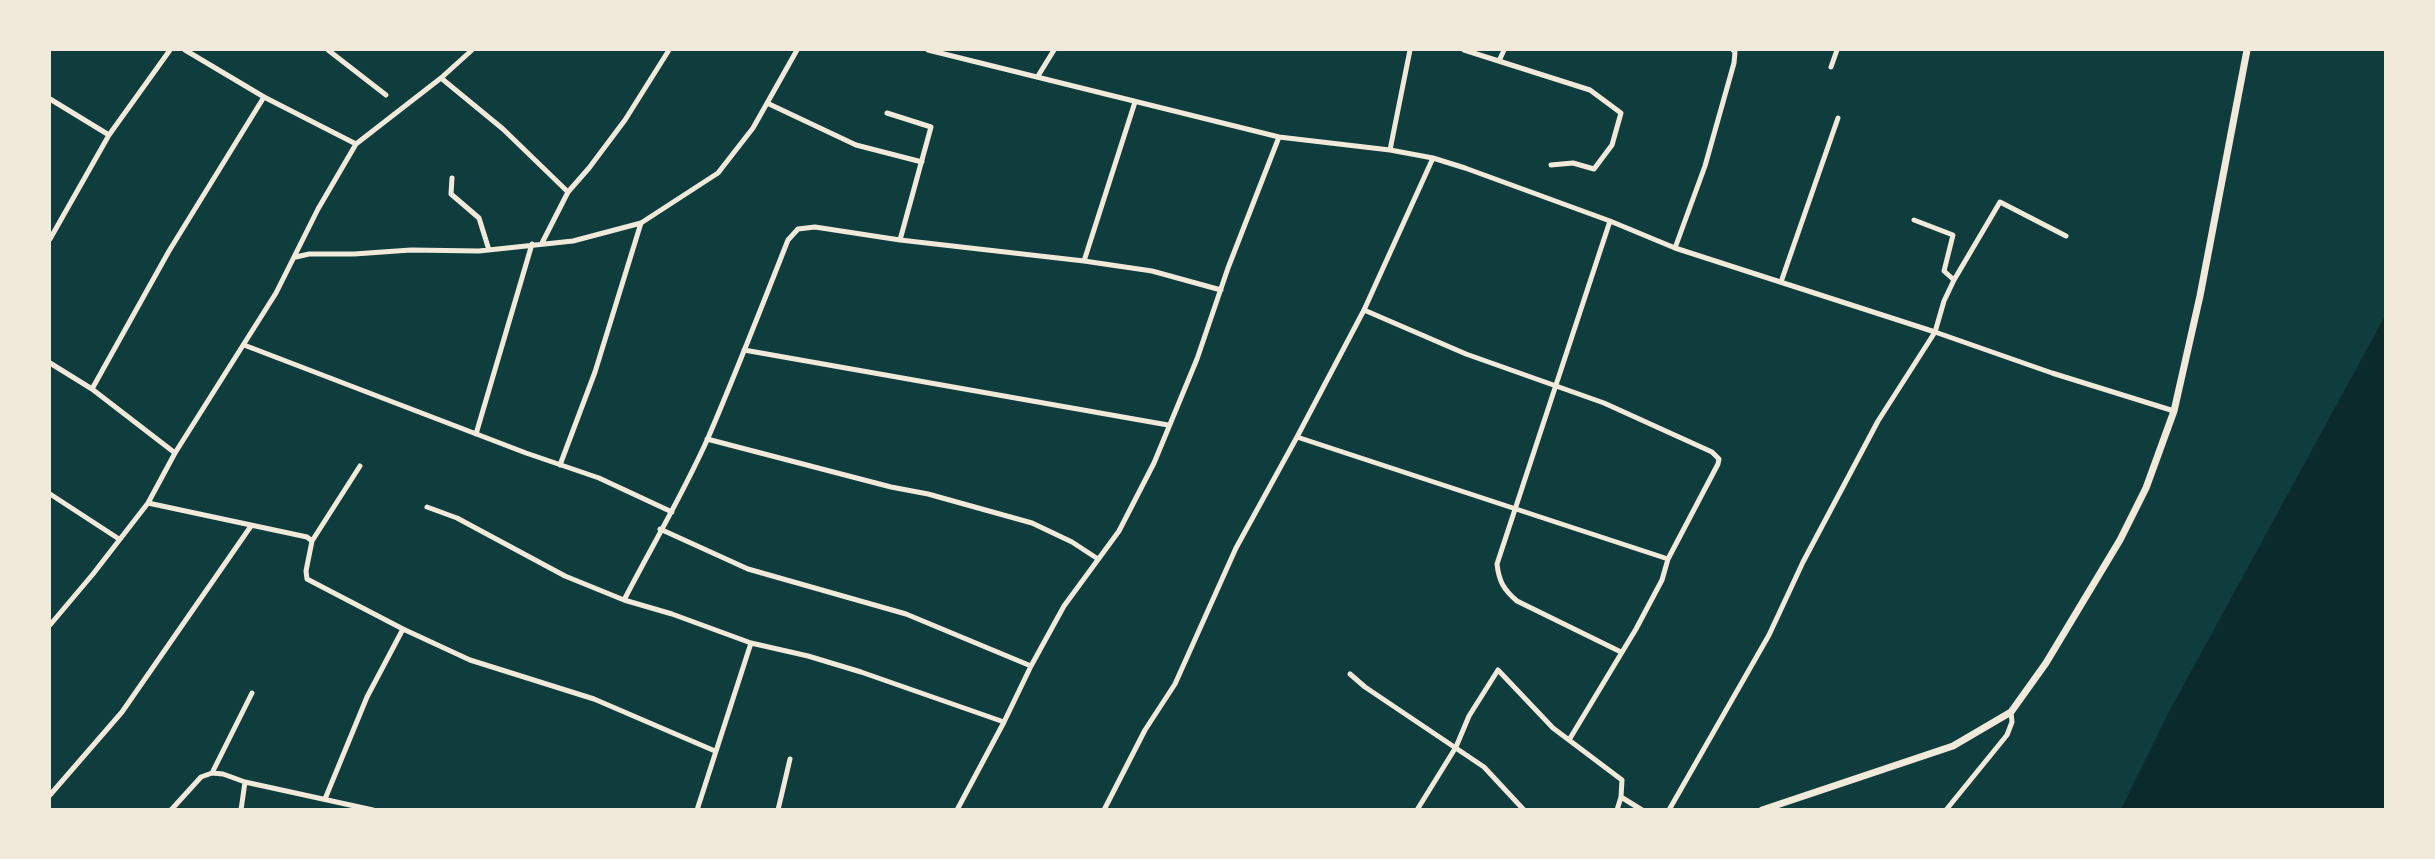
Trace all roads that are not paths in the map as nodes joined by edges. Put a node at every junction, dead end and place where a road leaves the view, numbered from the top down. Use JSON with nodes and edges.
{"nodes":[{"id":1,"x":170,"y":50,"type":"edge"},
{"id":2,"x":185,"y":50,"type":"edge"},
{"id":3,"x":328,"y":50,"type":"edge"},
{"id":4,"x":472,"y":50,"type":"edge"},
{"id":5,"x":669,"y":50,"type":"edge"},
{"id":6,"x":797,"y":50,"type":"edge"},
{"id":7,"x":928,"y":50,"type":"edge"},
{"id":8,"x":1054,"y":50,"type":"edge"},
{"id":9,"x":1410,"y":50,"type":"edge"},
{"id":10,"x":1464,"y":50,"type":"edge"},
{"id":11,"x":1504,"y":50,"type":"edge"},
{"id":12,"x":1733,"y":50,"type":"edge"},
{"id":13,"x":1837,"y":50,"type":"edge"},
{"id":14,"x":2247,"y":50,"type":"edge"},
{"id":15,"x":1499,"y":61,"type":"junction"},
{"id":16,"x":1831,"y":67,"type":"dead end"},
{"id":17,"x":1038,"y":76,"type":"junction"},
{"id":18,"x":441,"y":78,"type":"junction"},
{"id":19,"x":386,"y":95,"type":"dead end"},
{"id":20,"x":264,"y":97,"type":"junction"},
{"id":21,"x":50,"y":99,"type":"edge"},
{"id":22,"x":1135,"y":102,"type":"junction"},
{"id":23,"x":767,"y":103,"type":"junction"},
{"id":24,"x":887,"y":112,"type":"dead end"},
{"id":25,"x":1838,"y":118,"type":"dead end"},
{"id":26,"x":109,"y":135,"type":"junction"},
{"id":27,"x":1279,"y":137,"type":"junction"},
{"id":28,"x":356,"y":144,"type":"junction"},
{"id":29,"x":1390,"y":150,"type":"junction"},
{"id":30,"x":1432,"y":158,"type":"junction"},
{"id":31,"x":922,"y":162,"type":"junction"},
{"id":32,"x":1551,"y":165,"type":"dead end"},
{"id":33,"x":452,"y":178,"type":"dead end"},
{"id":34,"x":568,"y":192,"type":"junction"},
{"id":35,"x":1914,"y":220,"type":"dead end"},
{"id":36,"x":1610,"y":221,"type":"junction"},
{"id":37,"x":641,"y":223,"type":"junction"},
{"id":38,"x":52,"y":227,"type":"edge"},
{"id":39,"x":2066,"y":236,"type":"dead end"},
{"id":40,"x":50,"y":239,"type":"edge"},
{"id":41,"x":900,"y":240,"type":"junction"},
{"id":42,"x":542,"y":243,"type":"junction"},
{"id":43,"x":532,"y":244,"type":"junction"},
{"id":44,"x":1675,"y":248,"type":"junction"},
{"id":45,"x":489,"y":250,"type":"junction"},
{"id":46,"x":296,"y":256,"type":"junction"},
{"id":47,"x":1084,"y":261,"type":"junction"},
{"id":48,"x":1954,"y":280,"type":"junction"},
{"id":49,"x":1781,"y":282,"type":"junction"},
{"id":50,"x":1221,"y":290,"type":"junction"},
{"id":51,"x":1364,"y":310,"type":"junction"},
{"id":52,"x":1935,"y":332,"type":"junction"},
{"id":53,"x":244,"y":345,"type":"junction"},
{"id":54,"x":744,"y":350,"type":"junction"},
{"id":55,"x":50,"y":363,"type":"edge"},
{"id":56,"x":1556,"y":387,"type":"junction"},
{"id":57,"x":92,"y":389,"type":"junction"},
{"id":58,"x":2175,"y":411,"type":"junction"},
{"id":59,"x":1168,"y":425,"type":"junction"},
{"id":60,"x":476,"y":434,"type":"junction"},
{"id":61,"x":1297,"y":437,"type":"junction"},
{"id":62,"x":707,"y":439,"type":"junction"},
{"id":63,"x":175,"y":453,"type":"junction"},
{"id":64,"x":560,"y":465,"type":"junction"},
{"id":65,"x":360,"y":466,"type":"dead end"},
{"id":66,"x":50,"y":494,"type":"edge"},
{"id":67,"x":148,"y":502,"type":"junction"},
{"id":68,"x":427,"y":507,"type":"dead end"},
{"id":69,"x":1515,"y":508,"type":"junction"},
{"id":70,"x":672,"y":512,"type":"junction"},
{"id":71,"x":251,"y":525,"type":"junction"},
{"id":72,"x":660,"y":529,"type":"junction"},
{"id":73,"x":119,"y":539,"type":"junction"},
{"id":74,"x":312,"y":541,"type":"junction"},
{"id":75,"x":1098,"y":559,"type":"junction"},
{"id":76,"x":1668,"y":559,"type":"junction"},
{"id":77,"x":624,"y":600,"type":"junction"},
{"id":78,"x":50,"y":625,"type":"edge"},
{"id":79,"x":403,"y":629,"type":"junction"},
{"id":80,"x":751,"y":643,"type":"junction"},
{"id":81,"x":1621,"y":652,"type":"junction"},
{"id":82,"x":1030,"y":666,"type":"junction"},
{"id":83,"x":1350,"y":674,"type":"dead end"},
{"id":84,"x":252,"y":693,"type":"dead end"},
{"id":85,"x":2011,"y":712,"type":"junction"},
{"id":86,"x":1004,"y":722,"type":"junction"},
{"id":87,"x":1569,"y":740,"type":"junction"},
{"id":88,"x":1456,"y":747,"type":"junction"},
{"id":89,"x":715,"y":751,"type":"junction"},
{"id":90,"x":790,"y":759,"type":"dead end"},
{"id":91,"x":212,"y":773,"type":"junction"},
{"id":92,"x":245,"y":782,"type":"junction"},
{"id":93,"x":50,"y":795,"type":"edge"},
{"id":94,"x":1621,"y":797,"type":"junction"},
{"id":95,"x":325,"y":799,"type":"junction"},
{"id":96,"x":171,"y":810,"type":"edge"},
{"id":97,"x":241,"y":810,"type":"edge"},
{"id":98,"x":373,"y":810,"type":"edge"},
{"id":99,"x":697,"y":810,"type":"edge"},
{"id":100,"x":778,"y":810,"type":"edge"},
{"id":101,"x":957,"y":810,"type":"edge"},
{"id":102,"x":1104,"y":810,"type":"edge"},
{"id":103,"x":1417,"y":810,"type":"edge"},
{"id":104,"x":1524,"y":810,"type":"edge"},
{"id":105,"x":1617,"y":810,"type":"edge"},
{"id":106,"x":1642,"y":810,"type":"edge"},
{"id":107,"x":1669,"y":810,"type":"edge"},
{"id":108,"x":1762,"y":810,"type":"edge"},
{"id":109,"x":1946,"y":810,"type":"edge"}],
"edges":[{"from":1,"to":26,"type":"street"},
{"from":2,"to":20,"type":"street"},
{"from":3,"to":19,"type":"street"},
{"from":4,"to":18,"type":"street"},
{"from":5,"to":34,"type":"street"},
{"from":6,"to":23,"type":"street"},
{"from":7,"to":17,"type":"street"},
{"from":8,"to":17,"type":"street"},
{"from":9,"to":29,"type":"street"},
{"from":10,"to":15,"type":"street"},
{"from":11,"to":15,"type":"street"},
{"from":12,"to":44,"type":"street"},
{"from":13,"to":16,"type":"street"},
{"from":14,"to":58,"type":"street"},
{"from":15,"to":32,"type":"street"},
{"from":17,"to":22,"type":"street"},
{"from":18,"to":28,"type":"street"},
{"from":18,"to":34,"type":"street"},
{"from":20,"to":28,"type":"street"},
{"from":20,"to":57,"type":"street"},
{"from":21,"to":26,"type":"street"},
{"from":22,"to":27,"type":"street"},
{"from":22,"to":47,"type":"street"},
{"from":23,"to":31,"type":"street"},
{"from":23,"to":37,"type":"street"},
{"from":24,"to":31,"type":"street"},
{"from":25,"to":49,"type":"street"},
{"from":26,"to":38,"type":"street"},
{"from":27,"to":29,"type":"street"},
{"from":27,"to":50,"type":"street"},
{"from":28,"to":46,"type":"street"},
{"from":29,"to":30,"type":"street"},
{"from":30,"to":36,"type":"street"},
{"from":30,"to":51,"type":"street"},
{"from":31,"to":41,"type":"street"},
{"from":33,"to":45,"type":"street"},
{"from":34,"to":42,"type":"street"},
{"from":35,"to":48,"type":"street"},
{"from":36,"to":44,"type":"street"},
{"from":36,"to":56,"type":"street"},
{"from":37,"to":42,"type":"street"},
{"from":37,"to":64,"type":"street"},
{"from":38,"to":40,"type":"street"},
{"from":39,"to":48,"type":"street"},
{"from":41,"to":47,"type":"street"},
{"from":41,"to":54,"type":"street"},
{"from":42,"to":43,"type":"street"},
{"from":43,"to":45,"type":"street"},
{"from":43,"to":60,"type":"street"},
{"from":44,"to":49,"type":"street"},
{"from":45,"to":46,"type":"street"},
{"from":46,"to":53,"type":"street"},
{"from":47,"to":50,"type":"street"},
{"from":48,"to":52,"type":"street"},
{"from":49,"to":52,"type":"street"},
{"from":50,"to":59,"type":"street"},
{"from":51,"to":56,"type":"street"},
{"from":51,"to":61,"type":"street"},
{"from":52,"to":58,"type":"street"},
{"from":52,"to":107,"type":"street"},
{"from":53,"to":60,"type":"street"},
{"from":53,"to":63,"type":"street"},
{"from":54,"to":59,"type":"street"},
{"from":54,"to":62,"type":"street"},
{"from":55,"to":57,"type":"street"},
{"from":56,"to":69,"type":"street"},
{"from":56,"to":76,"type":"street"},
{"from":57,"to":63,"type":"street"},
{"from":58,"to":85,"type":"street"},
{"from":59,"to":75,"type":"street"},
{"from":60,"to":64,"type":"street"},
{"from":61,"to":69,"type":"street"},
{"from":61,"to":102,"type":"street"},
{"from":62,"to":70,"type":"street"},
{"from":62,"to":75,"type":"street"},
{"from":63,"to":67,"type":"street"},
{"from":64,"to":70,"type":"street"},
{"from":65,"to":74,"type":"street"},
{"from":66,"to":73,"type":"street"},
{"from":67,"to":71,"type":"street"},
{"from":67,"to":73,"type":"street"},
{"from":68,"to":77,"type":"street"},
{"from":69,"to":76,"type":"street"},
{"from":69,"to":81,"type":"street"},
{"from":70,"to":72,"type":"street"},
{"from":71,"to":74,"type":"street"},
{"from":71,"to":93,"type":"street"},
{"from":72,"to":77,"type":"street"},
{"from":72,"to":82,"type":"street"},
{"from":73,"to":78,"type":"street"},
{"from":74,"to":79,"type":"street"},
{"from":75,"to":82,"type":"street"},
{"from":76,"to":81,"type":"street"},
{"from":77,"to":80,"type":"street"},
{"from":79,"to":89,"type":"street"},
{"from":79,"to":95,"type":"street"},
{"from":80,"to":86,"type":"street"},
{"from":80,"to":89,"type":"street"},
{"from":81,"to":87,"type":"street"},
{"from":82,"to":86,"type":"street"},
{"from":83,"to":88,"type":"street"},
{"from":84,"to":91,"type":"street"},
{"from":85,"to":108,"type":"street"},
{"from":85,"to":109,"type":"street"},
{"from":86,"to":101,"type":"street"},
{"from":87,"to":88,"type":"street"},
{"from":87,"to":94,"type":"street"},
{"from":88,"to":103,"type":"street"},
{"from":88,"to":104,"type":"street"},
{"from":89,"to":99,"type":"street"},
{"from":90,"to":100,"type":"street"},
{"from":91,"to":92,"type":"street"},
{"from":91,"to":96,"type":"street"},
{"from":92,"to":95,"type":"street"},
{"from":92,"to":97,"type":"street"},
{"from":94,"to":105,"type":"street"},
{"from":94,"to":106,"type":"street"},
{"from":95,"to":98,"type":"street"}]}
